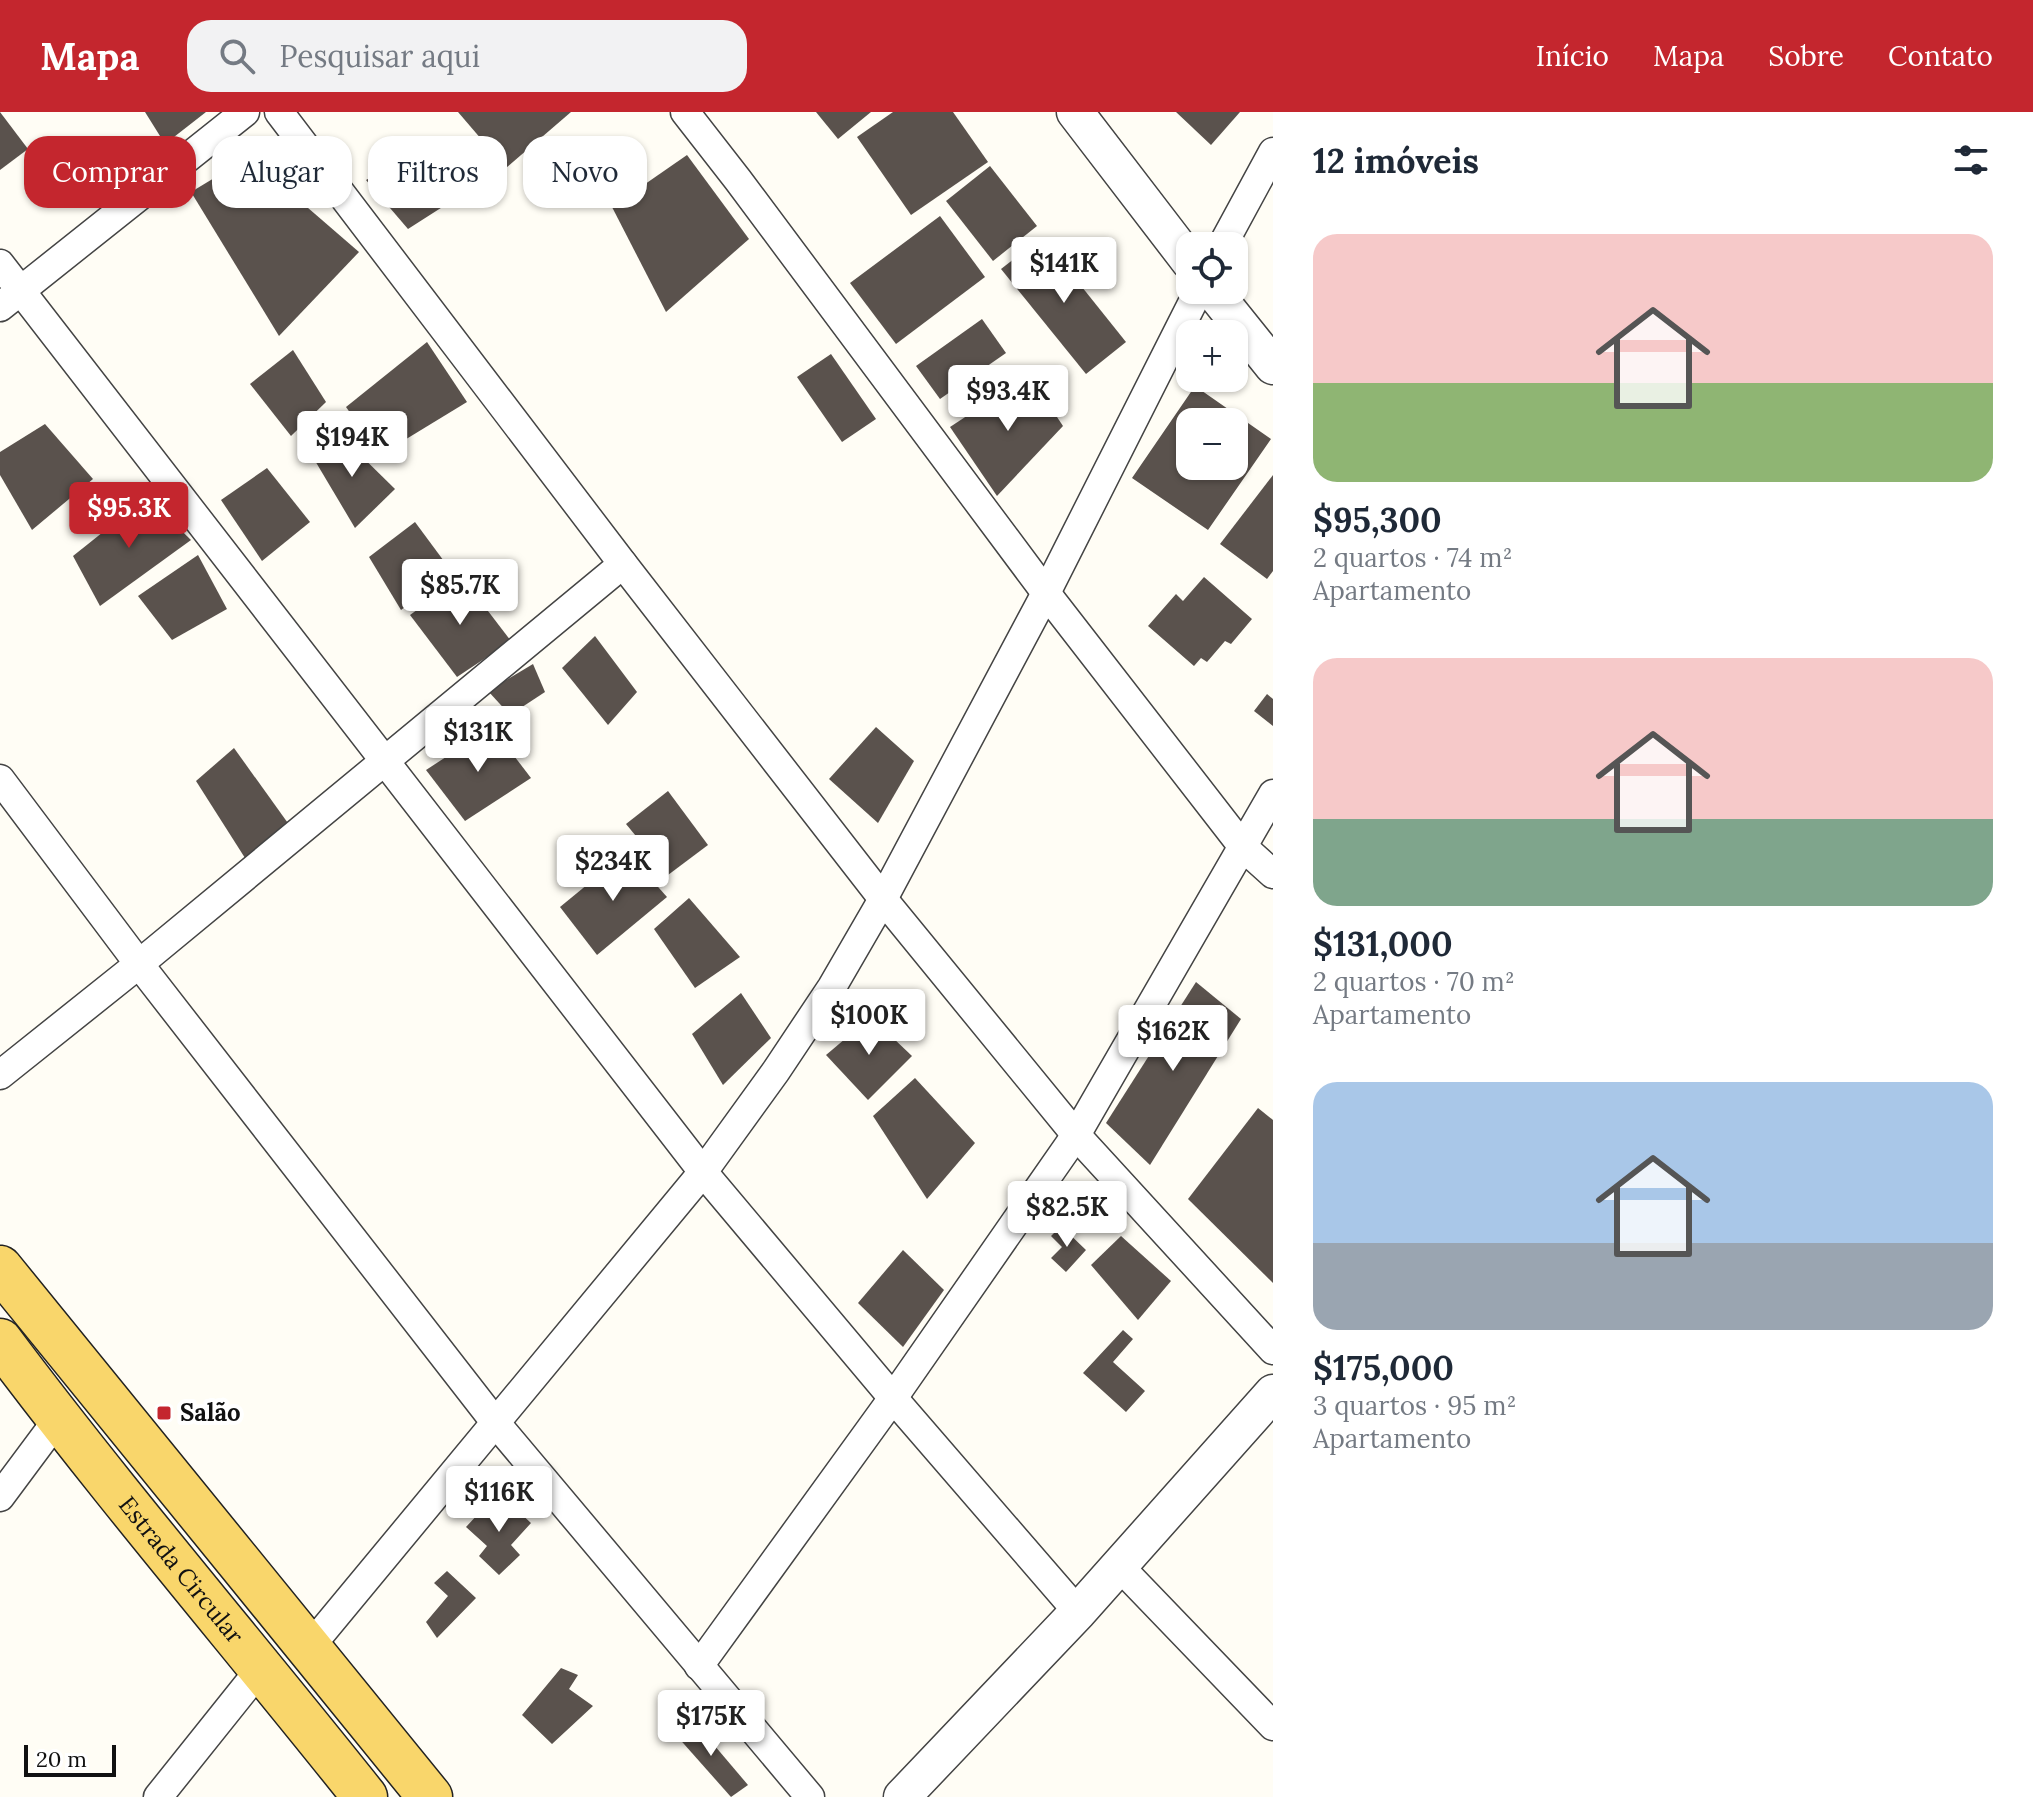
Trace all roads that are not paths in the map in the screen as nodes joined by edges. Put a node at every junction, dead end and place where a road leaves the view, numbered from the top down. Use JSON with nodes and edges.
{"nodes":[{"id":1,"x":245,"y":112,"type":"edge"},
{"id":2,"x":279,"y":112,"type":"edge"},
{"id":3,"x":685,"y":112,"type":"edge"},
{"id":4,"x":1075,"y":112,"type":"edge"},
{"id":5,"x":1273,"y":152,"type":"edge"},
{"id":6,"x":1230,"y":232,"type":"edge"},
{"id":7,"x":1176,"y":244,"type":"edge"},
{"id":8,"x":0,"y":264,"type":"edge"},
{"id":9,"x":10,"y":298,"type":"edge"},
{"id":10,"x":1192,"y":304,"type":"edge"},
{"id":11,"x":1223,"y":304,"type":"edge"},
{"id":12,"x":1273,"y":366,"type":"edge"},
{"id":13,"x":623,"y":564,"type":"junction"},
{"id":14,"x":1046,"y":593,"type":"junction"},
{"id":15,"x":384,"y":762,"type":"junction"},
{"id":16,"x":0,"y":779,"type":"edge"},
{"id":17,"x":1273,"y":794,"type":"edge"},
{"id":18,"x":1243,"y":847,"type":"junction"},
{"id":19,"x":1273,"y":874,"type":"edge"},
{"id":20,"x":883,"y":899,"type":"junction"},
{"id":21,"x":139,"y":964,"type":"junction"},
{"id":22,"x":0,"y":1075,"type":"edge"},
{"id":23,"x":1076,"y":1135,"type":"junction"},
{"id":24,"x":703,"y":1172,"type":"junction"},
{"id":25,"x":0,"y":1268,"type":"edge"},
{"id":26,"x":0,"y":1341,"type":"edge"},
{"id":27,"x":1273,"y":1350,"type":"edge"},
{"id":28,"x":1273,"y":1393,"type":"edge"},
{"id":29,"x":893,"y":1398,"type":"junction"},
{"id":30,"x":58,"y":1419,"type":"junction"},
{"id":31,"x":495,"y":1422,"type":"junction"},
{"id":32,"x":0,"y":1497,"type":"edge"},
{"id":33,"x":1119,"y":1566,"type":"junction"},
{"id":34,"x":1078,"y":1612,"type":"junction"},
{"id":35,"x":308,"y":1649,"type":"junction"},
{"id":36,"x":699,"y":1666,"type":"junction"},
{"id":37,"x":262,"y":1667,"type":"junction"},
{"id":38,"x":1273,"y":1726,"type":"edge"},
{"id":39,"x":158,"y":1797,"type":"edge"},
{"id":40,"x":365,"y":1797,"type":"edge"},
{"id":41,"x":430,"y":1797,"type":"edge"},
{"id":42,"x":810,"y":1797,"type":"edge"},
{"id":43,"x":902,"y":1797,"type":"edge"}],
"edges":[{"from":1,"to":9,"type":"street"},
{"from":2,"to":13,"type":"street"},
{"from":3,"to":14,"type":"street"},
{"from":4,"to":7,"type":"street"},
{"from":5,"to":6,"type":"street"},
{"from":8,"to":9,"type":"street"},
{"from":9,"to":15,"type":"street"},
{"from":10,"to":14,"type":"street"},
{"from":11,"to":12,"type":"street"},
{"from":13,"to":15,"type":"street"},
{"from":13,"to":20,"type":"street"},
{"from":14,"to":18,"type":"street"},
{"from":14,"to":20,"type":"street"},
{"from":15,"to":21,"type":"street"},
{"from":15,"to":24,"type":"street"},
{"from":16,"to":21,"type":"street"},
{"from":17,"to":18,"type":"street"},
{"from":18,"to":19,"type":"street"},
{"from":18,"to":23,"type":"street"},
{"from":20,"to":23,"type":"street"},
{"from":20,"to":24,"type":"street"},
{"from":21,"to":22,"type":"street"},
{"from":21,"to":31,"type":"street"},
{"from":23,"to":27,"type":"street"},
{"from":23,"to":29,"type":"street"},
{"from":24,"to":29,"type":"street"},
{"from":24,"to":31,"type":"street"},
{"from":25,"to":35,"type":"main road"},
{"from":26,"to":30,"type":"main road","name":"Estrada Circular"},
{"from":28,"to":33,"type":"street"},
{"from":29,"to":34,"type":"street"},
{"from":29,"to":36,"type":"street"},
{"from":30,"to":32,"type":"street"},
{"from":30,"to":37,"type":"main road","name":"Estrada Circular"},
{"from":31,"to":35,"type":"street"},
{"from":31,"to":36,"type":"street"},
{"from":33,"to":34,"type":"street"},
{"from":33,"to":38,"type":"street"},
{"from":34,"to":43,"type":"street"},
{"from":35,"to":41,"type":"main road"},
{"from":36,"to":42,"type":"street"},
{"from":37,"to":39,"type":"street"},
{"from":37,"to":40,"type":"main road","name":"Estrada Circular"}]}
